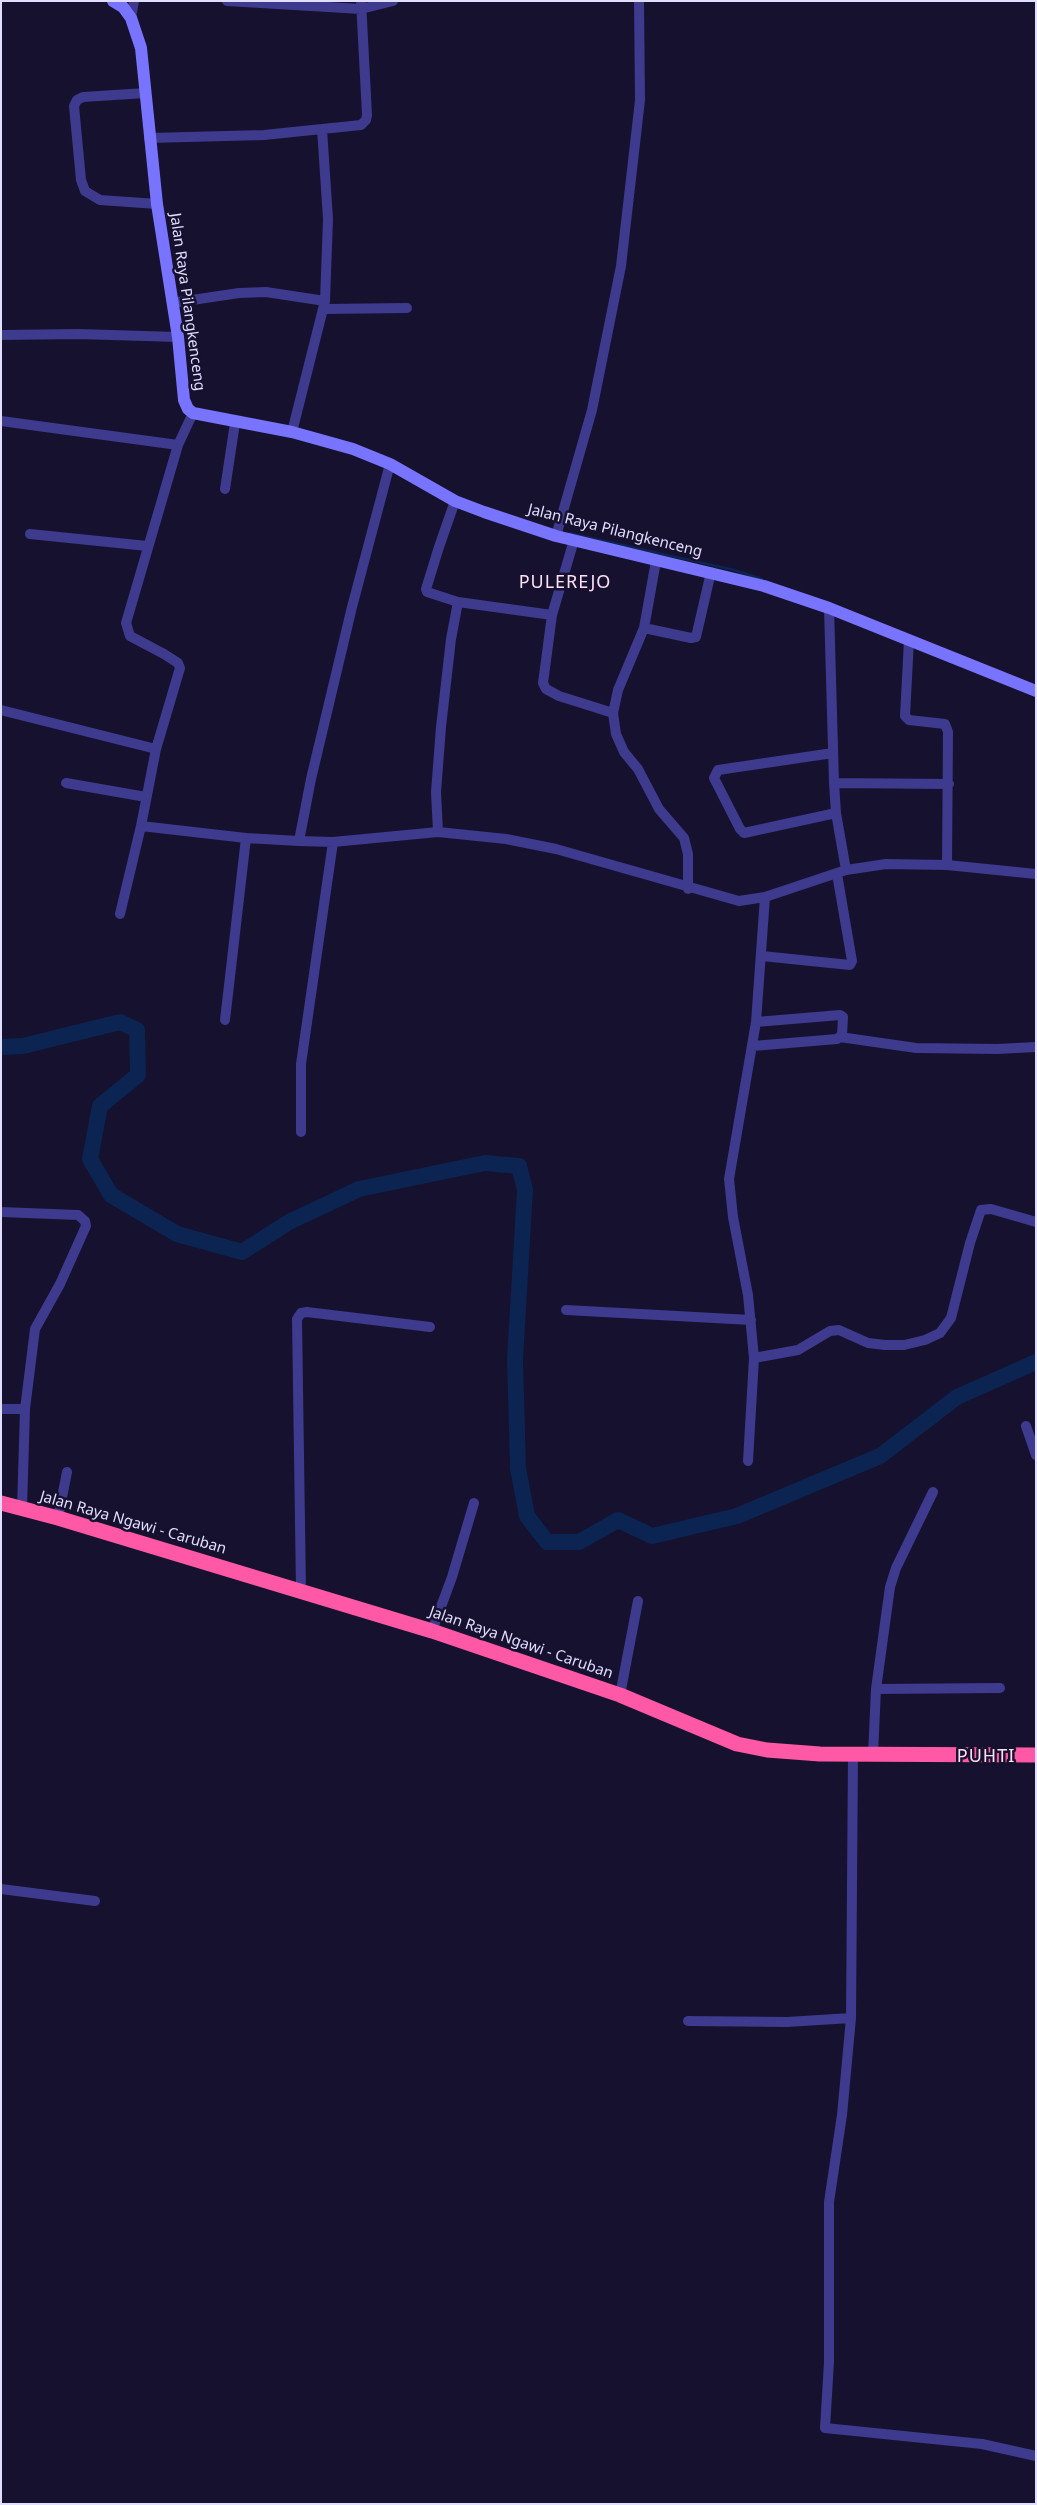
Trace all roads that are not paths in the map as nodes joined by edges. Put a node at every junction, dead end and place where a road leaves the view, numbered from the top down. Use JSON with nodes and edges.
{"nodes":[{"id":1,"x":113,"y":1,"type":"edge"},
{"id":2,"x":134,"y":1,"type":"edge"},
{"id":3,"x":227,"y":1,"type":"edge"},
{"id":4,"x":394,"y":1,"type":"edge"},
{"id":5,"x":639,"y":1,"type":"edge"},
{"id":6,"x":361,"y":5,"type":"edge"},
{"id":7,"x":131,"y":18,"type":"junction"},
{"id":8,"x":146,"y":93,"type":"junction"},
{"id":9,"x":322,"y":129,"type":"junction"},
{"id":10,"x":149,"y":138,"type":"junction"},
{"id":11,"x":157,"y":204,"type":"junction"},
{"id":12,"x":172,"y":303,"type":"junction"},
{"id":13,"x":324,"y":305,"type":"junction"},
{"id":14,"x":407,"y":308,"type":"dead end"},
{"id":15,"x":1,"y":335,"type":"edge"},
{"id":16,"x":178,"y":337,"type":"junction"},
{"id":17,"x":193,"y":413,"type":"junction"},
{"id":18,"x":1,"y":421,"type":"edge"},
{"id":19,"x":235,"y":422,"type":"junction"},
{"id":20,"x":292,"y":432,"type":"junction"},
{"id":21,"x":178,"y":444,"type":"junction"},
{"id":22,"x":390,"y":464,"type":"junction"},
{"id":23,"x":225,"y":489,"type":"dead end"},
{"id":24,"x":455,"y":501,"type":"junction"},
{"id":25,"x":30,"y":534,"type":"dead end"},
{"id":26,"x":556,"y":536,"type":"junction"},
{"id":27,"x":574,"y":540,"type":"junction"},
{"id":28,"x":147,"y":546,"type":"junction"},
{"id":29,"x":656,"y":561,"type":"junction"},
{"id":30,"x":711,"y":572,"type":"junction"},
{"id":31,"x":458,"y":602,"type":"junction"},
{"id":32,"x":829,"y":608,"type":"junction"},
{"id":33,"x":552,"y":615,"type":"junction"},
{"id":34,"x":644,"y":628,"type":"junction"},
{"id":35,"x":909,"y":640,"type":"junction"},
{"id":36,"x":1036,"y":691,"type":"edge"},
{"id":37,"x":1,"y":710,"type":"edge"},
{"id":38,"x":613,"y":713,"type":"junction"},
{"id":39,"x":156,"y":748,"type":"junction"},
{"id":40,"x":833,"y":753,"type":"junction"},
{"id":41,"x":66,"y":783,"type":"dead end"},
{"id":42,"x":834,"y":783,"type":"junction"},
{"id":43,"x":949,"y":784,"type":"junction"},
{"id":44,"x":146,"y":797,"type":"junction"},
{"id":45,"x":836,"y":813,"type":"junction"},
{"id":46,"x":141,"y":826,"type":"junction"},
{"id":47,"x":438,"y":832,"type":"junction"},
{"id":48,"x":246,"y":838,"type":"junction"},
{"id":49,"x":299,"y":841,"type":"junction"},
{"id":50,"x":333,"y":842,"type":"junction"},
{"id":51,"x":947,"y":865,"type":"junction"},
{"id":52,"x":842,"y":872,"type":"junction"},
{"id":53,"x":1036,"y":874,"type":"edge"},
{"id":54,"x":688,"y":888,"type":"junction"},
{"id":55,"x":765,"y":897,"type":"junction"},
{"id":56,"x":120,"y":914,"type":"dead end"},
{"id":57,"x":762,"y":956,"type":"junction"},
{"id":58,"x":225,"y":1020,"type":"dead end"},
{"id":59,"x":756,"y":1022,"type":"junction"},
{"id":60,"x":840,"y":1038,"type":"junction"},
{"id":61,"x":753,"y":1046,"type":"junction"},
{"id":62,"x":1036,"y":1047,"type":"edge"},
{"id":63,"x":301,"y":1132,"type":"dead end"},
{"id":64,"x":1,"y":1212,"type":"edge"},
{"id":65,"x":1036,"y":1222,"type":"edge"},
{"id":66,"x":566,"y":1310,"type":"dead end"},
{"id":67,"x":751,"y":1320,"type":"junction"},
{"id":68,"x":430,"y":1327,"type":"dead end"},
{"id":69,"x":754,"y":1358,"type":"junction"},
{"id":70,"x":1,"y":1409,"type":"edge"},
{"id":71,"x":25,"y":1409,"type":"junction"},
{"id":72,"x":1026,"y":1426,"type":"dead end"},
{"id":73,"x":1036,"y":1455,"type":"edge"},
{"id":74,"x":748,"y":1461,"type":"dead end"},
{"id":75,"x":67,"y":1472,"type":"dead end"},
{"id":76,"x":933,"y":1492,"type":"dead end"},
{"id":77,"x":1,"y":1503,"type":"edge"},
{"id":78,"x":474,"y":1503,"type":"dead end"},
{"id":79,"x":22,"y":1509,"type":"junction"},
{"id":80,"x":58,"y":1518,"type":"junction"},
{"id":81,"x":301,"y":1592,"type":"junction"},
{"id":82,"x":638,"y":1601,"type":"dead end"},
{"id":83,"x":432,"y":1631,"type":"junction"},
{"id":84,"x":1000,"y":1688,"type":"dead end"},
{"id":85,"x":876,"y":1689,"type":"junction"},
{"id":86,"x":620,"y":1695,"type":"junction"},
{"id":87,"x":853,"y":1754,"type":"junction"},
{"id":88,"x":873,"y":1754,"type":"junction"},
{"id":89,"x":1036,"y":1755,"type":"edge"},
{"id":90,"x":1,"y":1889,"type":"edge"},
{"id":91,"x":95,"y":1900,"type":"dead end"},
{"id":92,"x":851,"y":2018,"type":"junction"},
{"id":93,"x":688,"y":2021,"type":"dead end"},
{"id":94,"x":1036,"y":2456,"type":"edge"}],
"edges":[{"from":1,"to":7,"type":"main road","name":"Jalan Raya Pilangkenceng"},
{"from":2,"to":7,"type":"street"},
{"from":3,"to":6,"type":"street"},
{"from":4,"to":6,"type":"street"},
{"from":5,"to":26,"type":"street"},
{"from":6,"to":9,"type":"street"},
{"from":7,"to":8,"type":"main road","name":"Jalan Raya Pilangkenceng"},
{"from":8,"to":10,"type":"main road","name":"Jalan Raya Pilangkenceng"},
{"from":8,"to":11,"type":"street"},
{"from":9,"to":10,"type":"street"},
{"from":9,"to":13,"type":"street"},
{"from":10,"to":11,"type":"main road","name":"Jalan Raya Pilangkenceng"},
{"from":11,"to":12,"type":"main road","name":"Jalan Raya Pilangkenceng"},
{"from":12,"to":13,"type":"street"},
{"from":12,"to":16,"type":"main road","name":"Jalan Raya Pilangkenceng"},
{"from":13,"to":14,"type":"street"},
{"from":13,"to":20,"type":"street"},
{"from":15,"to":16,"type":"street"},
{"from":16,"to":17,"type":"main road","name":"Jalan Raya Pilangkenceng"},
{"from":17,"to":19,"type":"main road","name":"Jalan Raya Pilangkenceng"},
{"from":17,"to":21,"type":"street"},
{"from":18,"to":21,"type":"street"},
{"from":19,"to":20,"type":"main road","name":"Jalan Raya Pilangkenceng"},
{"from":19,"to":23,"type":"street"},
{"from":20,"to":22,"type":"main road","name":"Jalan Raya Pilangkenceng"},
{"from":21,"to":28,"type":"street"},
{"from":22,"to":24,"type":"main road","name":"Jalan Raya Pilangkenceng"},
{"from":22,"to":49,"type":"street"},
{"from":24,"to":26,"type":"main road","name":"Jalan Raya Pilangkenceng"},
{"from":24,"to":31,"type":"street"},
{"from":25,"to":28,"type":"street"},
{"from":26,"to":27,"type":"main road","name":"Jalan Raya Pilangkenceng"},
{"from":27,"to":29,"type":"main road","name":"Jalan Raya Pilangkenceng"},
{"from":27,"to":33,"type":"street"},
{"from":28,"to":39,"type":"street"},
{"from":29,"to":30,"type":"main road","name":"Jalan Raya Pilangkenceng"},
{"from":29,"to":34,"type":"street"},
{"from":30,"to":32,"type":"main road","name":"Jalan Raya Pilangkenceng"},
{"from":30,"to":34,"type":"street"},
{"from":31,"to":33,"type":"street"},
{"from":31,"to":47,"type":"street"},
{"from":32,"to":35,"type":"main road","name":"Jalan Raya Pilangkenceng"},
{"from":32,"to":40,"type":"street"},
{"from":33,"to":38,"type":"street"},
{"from":34,"to":38,"type":"street"},
{"from":35,"to":36,"type":"main road","name":"Jalan Raya Pilangkenceng"},
{"from":35,"to":43,"type":"street"},
{"from":37,"to":39,"type":"street"},
{"from":38,"to":54,"type":"street"},
{"from":39,"to":44,"type":"street"},
{"from":40,"to":42,"type":"street"},
{"from":40,"to":45,"type":"street"},
{"from":41,"to":44,"type":"street"},
{"from":42,"to":43,"type":"street"},
{"from":42,"to":45,"type":"street"},
{"from":43,"to":51,"type":"street"},
{"from":44,"to":46,"type":"street"},
{"from":45,"to":52,"type":"street"},
{"from":46,"to":48,"type":"street"},
{"from":46,"to":56,"type":"street"},
{"from":47,"to":50,"type":"street"},
{"from":47,"to":54,"type":"street"},
{"from":48,"to":49,"type":"street"},
{"from":48,"to":58,"type":"street"},
{"from":49,"to":50,"type":"street"},
{"from":50,"to":63,"type":"street"},
{"from":51,"to":52,"type":"street"},
{"from":51,"to":53,"type":"street"},
{"from":52,"to":55,"type":"street"},
{"from":52,"to":57,"type":"street"},
{"from":54,"to":55,"type":"street"},
{"from":55,"to":57,"type":"street"},
{"from":57,"to":59,"type":"street"},
{"from":59,"to":60,"type":"street"},
{"from":59,"to":61,"type":"street"},
{"from":60,"to":61,"type":"street"},
{"from":60,"to":62,"type":"street"},
{"from":61,"to":67,"type":"street"},
{"from":64,"to":71,"type":"street"},
{"from":65,"to":69,"type":"street"},
{"from":66,"to":67,"type":"street"},
{"from":67,"to":69,"type":"street"},
{"from":68,"to":81,"type":"street"},
{"from":69,"to":74,"type":"street"},
{"from":70,"to":71,"type":"street"},
{"from":71,"to":79,"type":"street"},
{"from":72,"to":73,"type":"street"},
{"from":75,"to":80,"type":"street"},
{"from":76,"to":85,"type":"street"},
{"from":77,"to":79,"type":"highway","name":"Jalan Raya Ngawi - Caruban"},
{"from":78,"to":83,"type":"street"},
{"from":79,"to":80,"type":"highway","name":"Jalan Raya Ngawi - Caruban"},
{"from":80,"to":81,"type":"highway","name":"Jalan Raya Ngawi - Caruban"},
{"from":81,"to":83,"type":"highway","name":"Jalan Raya Ngawi - Caruban"},
{"from":82,"to":86,"type":"street"},
{"from":83,"to":86,"type":"highway","name":"Jalan Raya Ngawi - Caruban"},
{"from":84,"to":85,"type":"street"},
{"from":85,"to":88,"type":"street"},
{"from":86,"to":87,"type":"highway","name":"Jalan Raya Ngawi - Caruban"},
{"from":87,"to":88,"type":"highway","name":"Jalan Raya Ngawi - Caruban"},
{"from":87,"to":92,"type":"street"},
{"from":88,"to":89,"type":"highway","name":"Jalan Raya Ngawi - Caruban"},
{"from":90,"to":91,"type":"street"},
{"from":92,"to":93,"type":"street"},
{"from":92,"to":94,"type":"street"}]}
